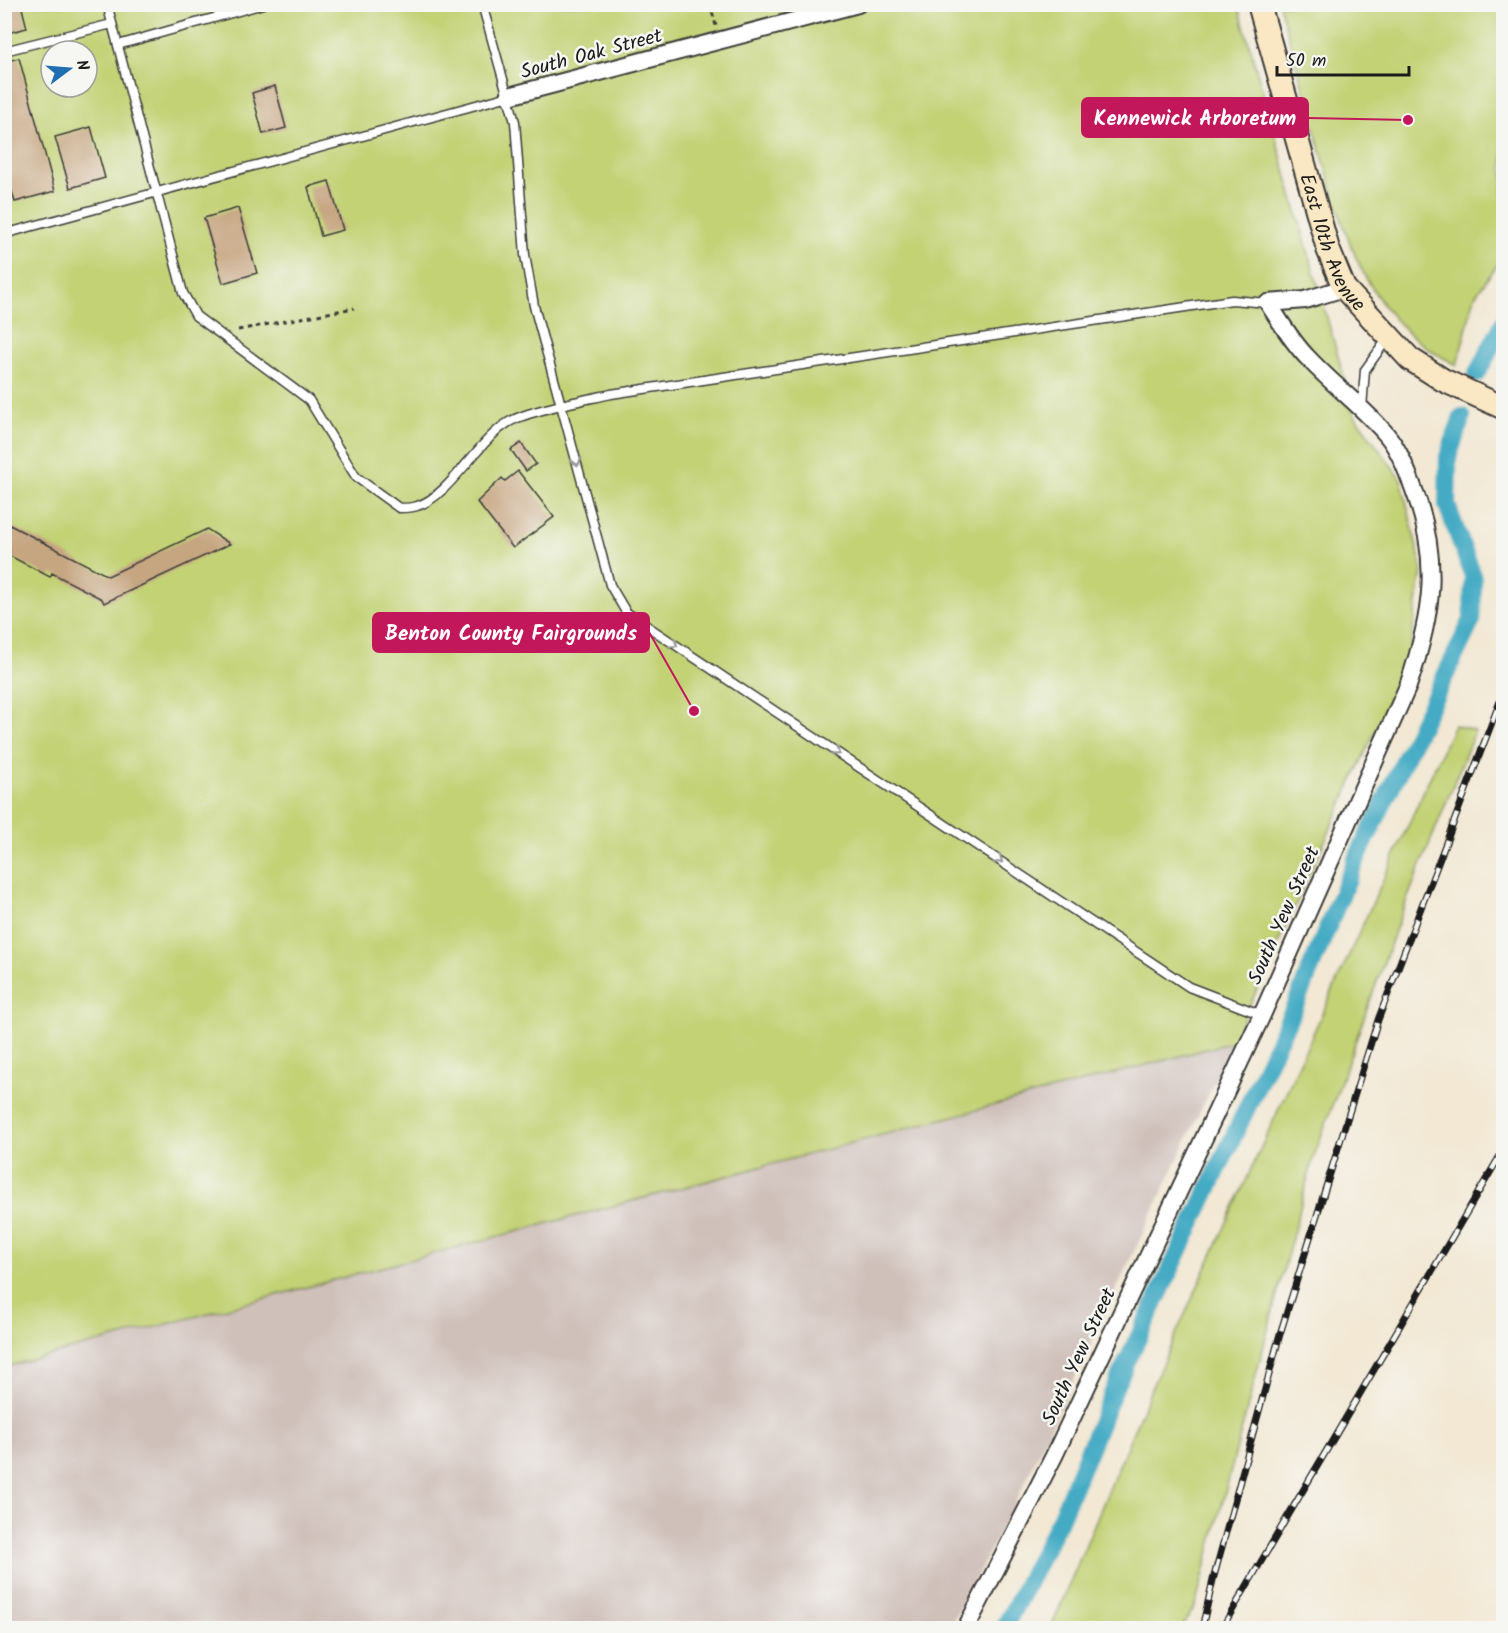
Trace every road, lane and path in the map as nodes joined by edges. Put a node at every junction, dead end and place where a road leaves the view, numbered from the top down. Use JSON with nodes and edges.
{"nodes":[{"id":1,"x":107,"y":4,"type":"edge"},
{"id":2,"x":263,"y":4,"type":"edge"},
{"id":3,"x":482,"y":4,"type":"edge"},
{"id":4,"x":858,"y":4,"type":"edge"},
{"id":5,"x":1259,"y":4,"type":"edge"},
{"id":6,"x":112,"y":24,"type":"junction"},
{"id":7,"x":118,"y":45,"type":"junction"},
{"id":8,"x":4,"y":51,"type":"edge"},
{"id":9,"x":508,"y":96,"type":"junction"},
{"id":10,"x":158,"y":191,"type":"junction"},
{"id":11,"x":4,"y":234,"type":"edge"},
{"id":12,"x":1344,"y":288,"type":"junction"},
{"id":13,"x":1268,"y":303,"type":"junction"},
{"id":14,"x":354,"y":308,"type":"dead end"},
{"id":15,"x":220,"y":334,"type":"junction"},
{"id":16,"x":1389,"y":337,"type":"junction"},
{"id":17,"x":561,"y":406,"type":"junction"},
{"id":18,"x":1362,"y":408,"type":"junction"},
{"id":19,"x":1503,"y":408,"type":"edge"},
{"id":20,"x":1262,"y":1015,"type":"junction"},
{"id":21,"x":966,"y":1629,"type":"edge"}],
"edges":[{"from":1,"to":6,"type":"lane"},
{"from":2,"to":7,"type":"lane"},
{"from":3,"to":9,"type":"lane"},
{"from":4,"to":9,"type":"street","name":"South Oak Street"},
{"from":5,"to":12,"type":"street","name":"East 10th Avenue"},
{"from":6,"to":7,"type":"lane"},
{"from":6,"to":8,"type":"lane"},
{"from":7,"to":10,"type":"lane"},
{"from":9,"to":10,"type":"lane"},
{"from":9,"to":17,"type":"lane"},
{"from":10,"to":11,"type":"lane"},
{"from":10,"to":15,"type":"lane"},
{"from":12,"to":13,"type":"street"},
{"from":12,"to":16,"type":"street","name":"East 10th Avenue"},
{"from":13,"to":17,"type":"lane"},
{"from":13,"to":18,"type":"street","name":"South Yew Street"},
{"from":14,"to":15,"type":"path"},
{"from":15,"to":17,"type":"lane"},
{"from":16,"to":18,"type":"lane"},
{"from":16,"to":19,"type":"street","name":"East 10th Avenue"},
{"from":17,"to":20,"type":"lane","one_way":true},
{"from":18,"to":20,"type":"street","name":"South Yew Street"},
{"from":20,"to":21,"type":"street","name":"South Yew Street"}]}
